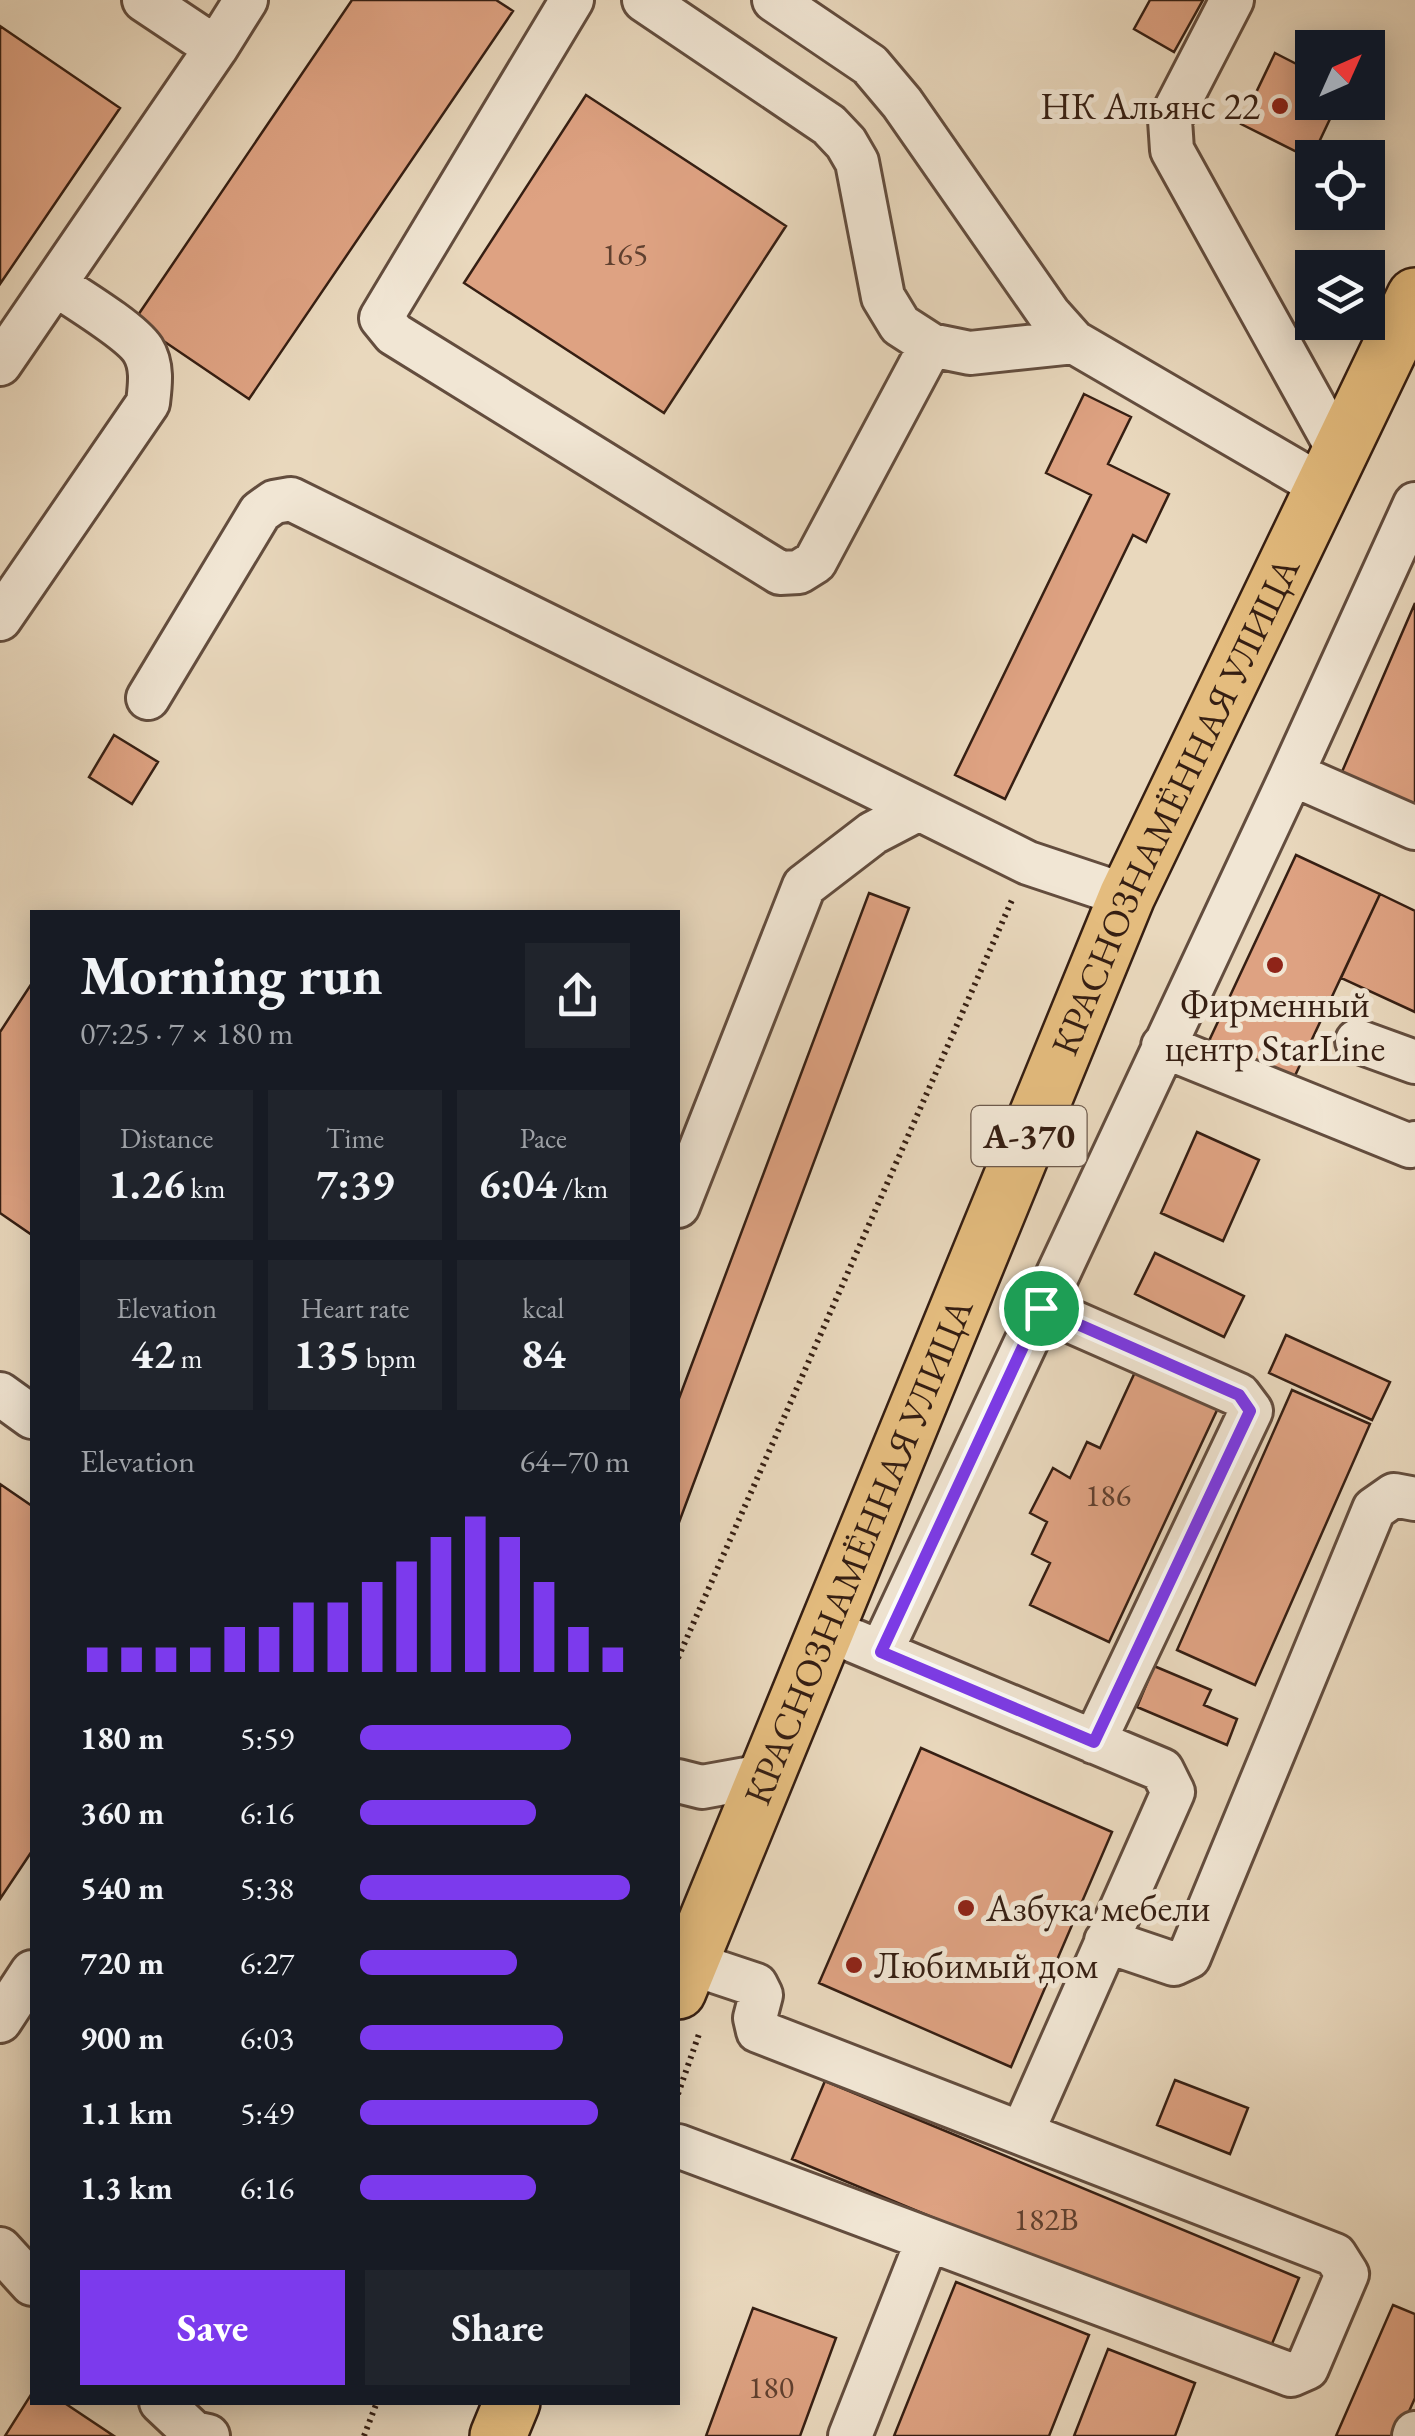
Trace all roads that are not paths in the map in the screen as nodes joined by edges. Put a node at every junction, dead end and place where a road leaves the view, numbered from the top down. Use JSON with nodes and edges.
{"nodes":[{"id":1,"x":144,"y":0,"type":"edge"},
{"id":2,"x":246,"y":0,"type":"edge"},
{"id":3,"x":572,"y":0,"type":"edge"},
{"id":4,"x":644,"y":0,"type":"edge"},
{"id":5,"x":1232,"y":0,"type":"edge"},
{"id":6,"x":778,"y":1,"type":"edge"},
{"id":7,"x":216,"y":48,"type":"junction"},
{"id":8,"x":55,"y":284,"type":"junction"},
{"id":9,"x":1415,"y":296,"type":"edge"},
{"id":10,"x":1074,"y":342,"type":"junction"},
{"id":11,"x":931,"y":345,"type":"junction"},
{"id":12,"x":0,"y":364,"type":"edge"},
{"id":13,"x":1331,"y":470,"type":"junction"},
{"id":14,"x":1415,"y":504,"type":"edge"},
{"id":15,"x":0,"y":619,"type":"edge"},
{"id":16,"x":148,"y":698,"type":"dead end"},
{"id":17,"x":1292,"y":774,"type":"junction"},
{"id":18,"x":920,"y":809,"type":"junction"},
{"id":19,"x":1415,"y":828,"type":"edge"},
{"id":20,"x":1127,"y":896,"type":"junction"},
{"id":21,"x":1357,"y":1041,"type":"dead end"},
{"id":22,"x":1163,"y":1046,"type":"junction"},
{"id":23,"x":1415,"y":1062,"type":"edge"},
{"id":24,"x":1415,"y":1143,"type":"edge"},
{"id":25,"x":680,"y":1201,"type":"edge"},
{"id":26,"x":1041,"y":1308,"type":"junction"},
{"id":27,"x":0,"y":1394,"type":"edge"},
{"id":28,"x":30,"y":1416,"type":"edge"},
{"id":29,"x":1415,"y":1499,"type":"edge"},
{"id":30,"x":826,"y":1630,"type":"junction"},
{"id":31,"x":881,"y":1652,"type":"junction"},
{"id":32,"x":1094,"y":1742,"type":"junction"},
{"id":33,"x":768,"y":1774,"type":"junction"},
{"id":34,"x":680,"y":1782,"type":"edge"},
{"id":35,"x":1106,"y":1941,"type":"junction"},
{"id":36,"x":681,"y":1971,"type":"edge"},
{"id":37,"x":30,"y":1975,"type":"edge"},
{"id":38,"x":0,"y":2021,"type":"edge"},
{"id":39,"x":1022,"y":2133,"type":"junction"},
{"id":40,"x":680,"y":2147,"type":"edge"},
{"id":41,"x":927,"y":2240,"type":"junction"},
{"id":42,"x":0,"y":2249,"type":"edge"},
{"id":43,"x":30,"y":2282,"type":"edge"},
{"id":44,"x":164,"y":2405,"type":"edge"},
{"id":45,"x":511,"y":2405,"type":"edge"},
{"id":46,"x":208,"y":2436,"type":"edge"},
{"id":47,"x":498,"y":2436,"type":"edge"},
{"id":48,"x":850,"y":2436,"type":"edge"}],
"edges":[{"from":1,"to":7,"type":"lane"},
{"from":2,"to":7,"type":"lane"},
{"from":3,"to":11,"type":"lane"},
{"from":4,"to":11,"type":"lane"},
{"from":5,"to":13,"type":"lane"},
{"from":6,"to":10,"type":"lane"},
{"from":7,"to":8,"type":"lane"},
{"from":8,"to":12,"type":"lane"},
{"from":8,"to":15,"type":"lane"},
{"from":9,"to":13,"type":"highway","name":"КРАСНОЗНАМЁННАЯ УЛИЦА","number":"А-370"},
{"from":10,"to":11,"type":"lane"},
{"from":10,"to":13,"type":"lane"},
{"from":13,"to":20,"type":"highway","name":"КРАСНОЗНАМЁННАЯ УЛИЦА","number":"А-370"},
{"from":14,"to":17,"type":"lane"},
{"from":16,"to":18,"type":"lane"},
{"from":17,"to":19,"type":"lane"},
{"from":17,"to":22,"type":"lane"},
{"from":18,"to":20,"type":"lane"},
{"from":18,"to":25,"type":"lane"},
{"from":20,"to":30,"type":"highway","name":"КРАСНОЗНАМЁННАЯ УЛИЦА","number":"А-370"},
{"from":21,"to":23,"type":"lane"},
{"from":22,"to":24,"type":"lane"},
{"from":22,"to":26,"type":"lane"},
{"from":26,"to":31,"type":"lane"},
{"from":26,"to":32,"type":"lane"},
{"from":27,"to":28,"type":"lane"},
{"from":29,"to":35,"type":"lane"},
{"from":30,"to":31,"type":"lane"},
{"from":30,"to":33,"type":"highway","name":"КРАСНОЗНАМЁННАЯ УЛИЦА","number":"А-370"},
{"from":31,"to":32,"type":"lane"},
{"from":32,"to":35,"type":"lane"},
{"from":33,"to":34,"type":"lane"},
{"from":33,"to":36,"type":"highway","name":"КРАСНОЗНАМЁННАЯ УЛИЦА","number":"А-370"},
{"from":35,"to":39,"type":"lane"},
{"from":36,"to":39,"type":"lane"},
{"from":37,"to":38,"type":"lane"},
{"from":39,"to":41,"type":"lane"},
{"from":40,"to":41,"type":"lane"},
{"from":41,"to":48,"type":"lane"},
{"from":42,"to":43,"type":"lane"},
{"from":44,"to":46,"type":"lane"},
{"from":45,"to":47,"type":"highway"}]}
